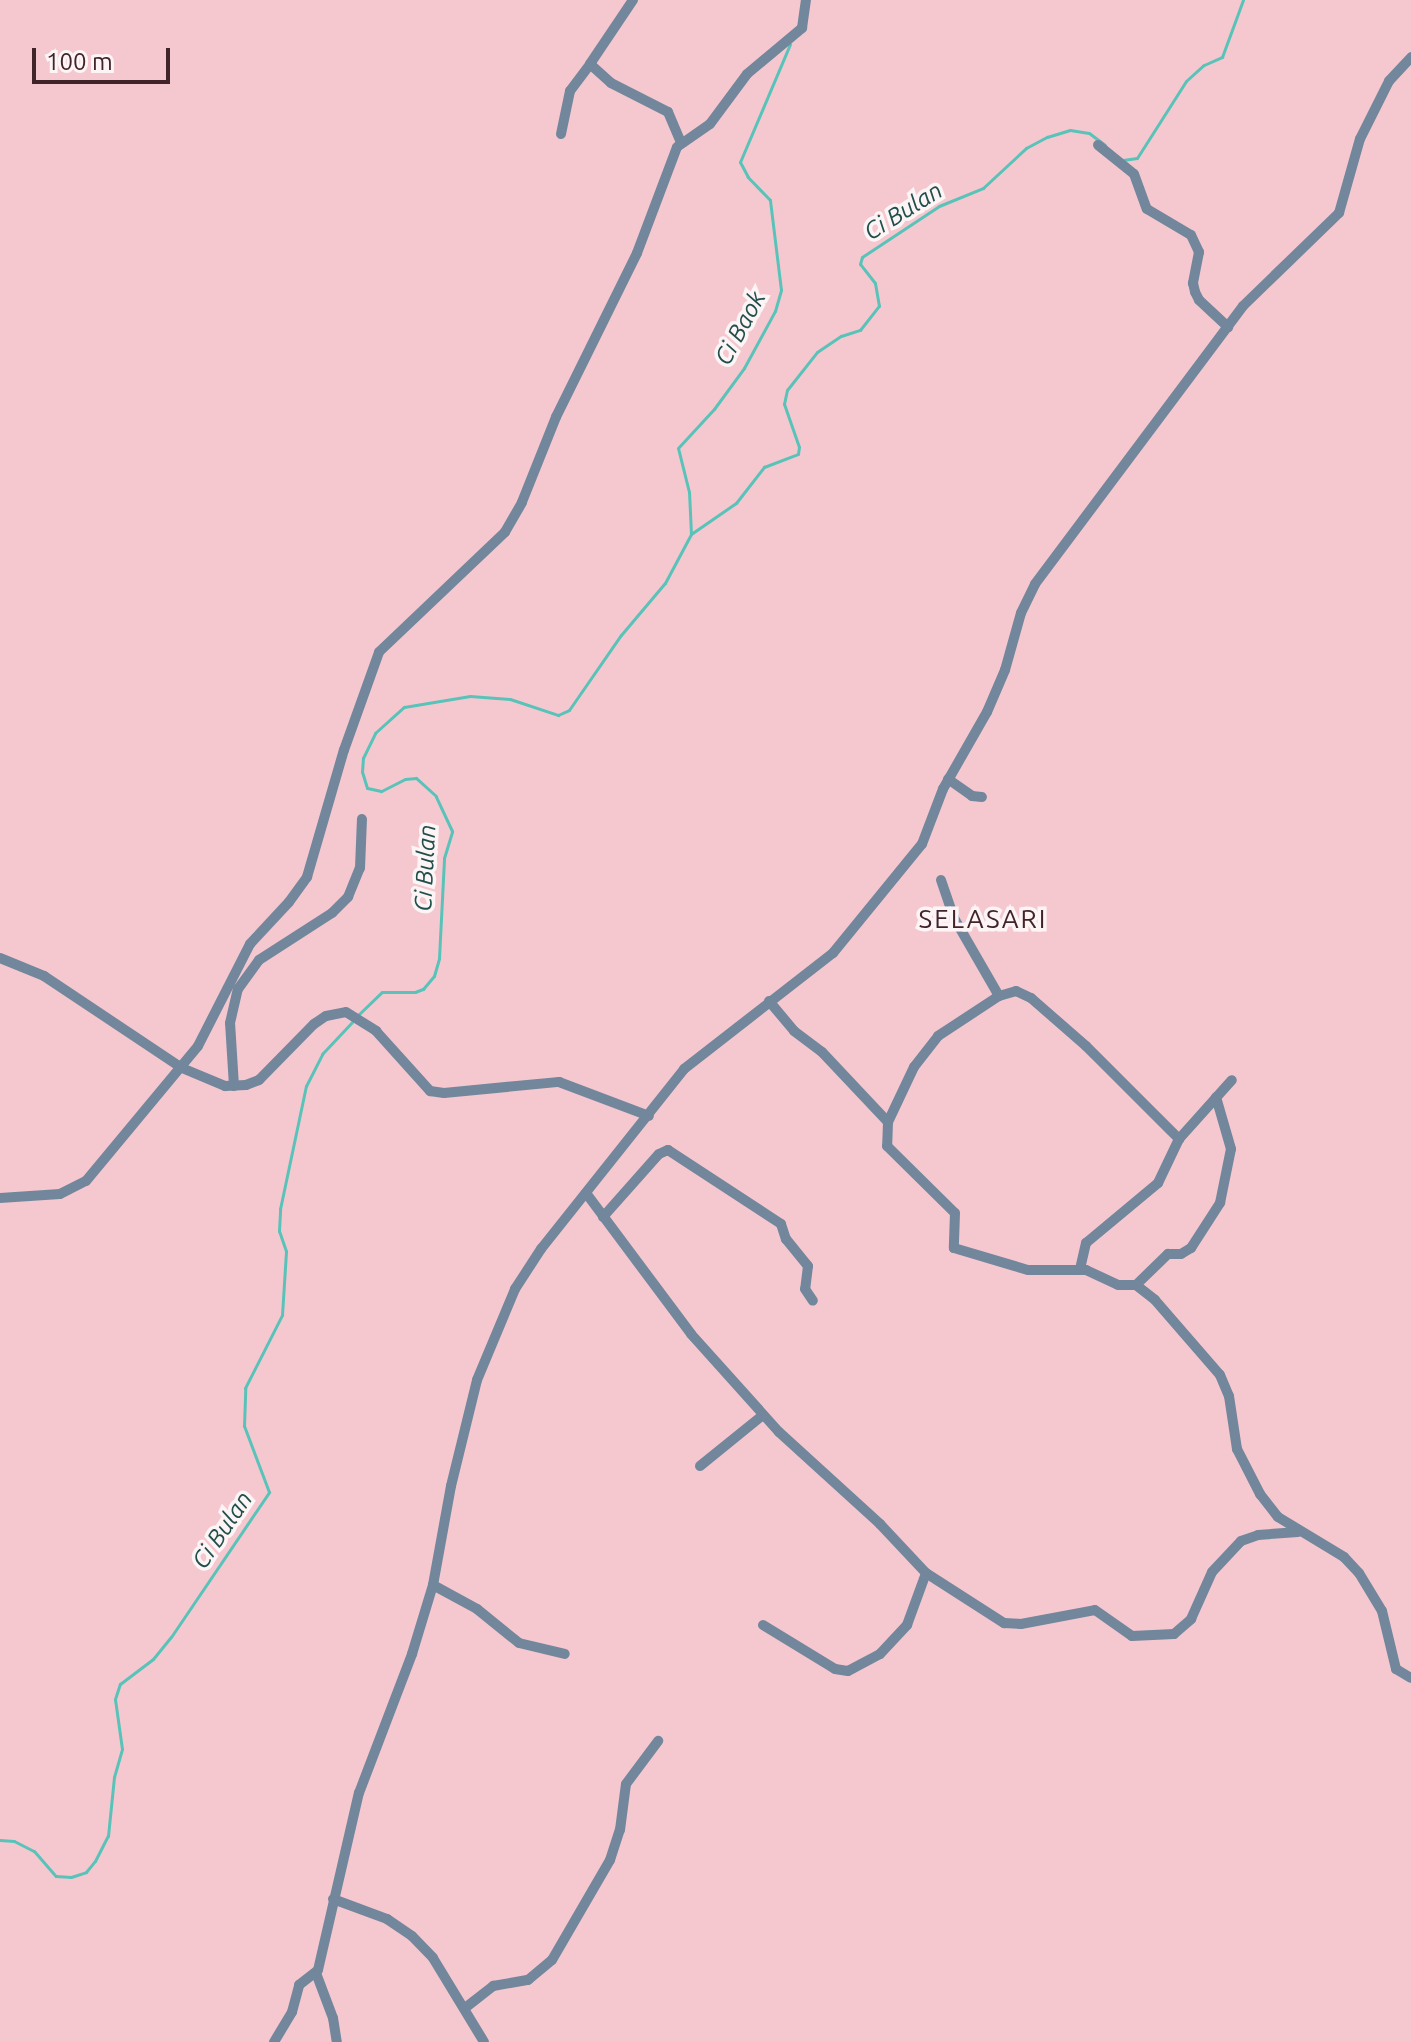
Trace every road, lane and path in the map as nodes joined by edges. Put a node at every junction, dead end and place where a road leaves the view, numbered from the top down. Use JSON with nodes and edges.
{"nodes":[{"id":1,"x":633,"y":0,"type":"edge"},
{"id":2,"x":806,"y":0,"type":"edge"},
{"id":3,"x":1411,"y":57,"type":"edge"},
{"id":4,"x":590,"y":64,"type":"junction"},
{"id":5,"x":561,"y":134,"type":"dead end"},
{"id":6,"x":681,"y":142,"type":"junction"},
{"id":7,"x":1098,"y":145,"type":"dead end"},
{"id":8,"x":1228,"y":327,"type":"junction"},
{"id":9,"x":948,"y":779,"type":"junction"},
{"id":10,"x":982,"y":797,"type":"dead end"},
{"id":11,"x":362,"y":819,"type":"dead end"},
{"id":12,"x":941,"y":880,"type":"dead end"},
{"id":13,"x":0,"y":958,"type":"edge"},
{"id":14,"x":999,"y":996,"type":"junction"},
{"id":15,"x":769,"y":1001,"type":"junction"},
{"id":16,"x":182,"y":1068,"type":"junction"},
{"id":17,"x":1232,"y":1080,"type":"dead end"},
{"id":18,"x":234,"y":1086,"type":"junction"},
{"id":19,"x":1216,"y":1097,"type":"junction"},
{"id":20,"x":649,"y":1116,"type":"junction"},
{"id":21,"x":888,"y":1122,"type":"junction"},
{"id":22,"x":1179,"y":1139,"type":"junction"},
{"id":23,"x":586,"y":1193,"type":"junction"},
{"id":24,"x":0,"y":1198,"type":"edge"},
{"id":25,"x":603,"y":1217,"type":"junction"},
{"id":26,"x":1080,"y":1269,"type":"junction"},
{"id":27,"x":1136,"y":1285,"type":"junction"},
{"id":28,"x":813,"y":1301,"type":"dead end"},
{"id":29,"x":763,"y":1415,"type":"junction"},
{"id":30,"x":700,"y":1466,"type":"dead end"},
{"id":31,"x":1298,"y":1532,"type":"junction"},
{"id":32,"x":926,"y":1573,"type":"junction"},
{"id":33,"x":433,"y":1585,"type":"junction"},
{"id":34,"x":763,"y":1625,"type":"dead end"},
{"id":35,"x":565,"y":1654,"type":"dead end"},
{"id":36,"x":1411,"y":1678,"type":"edge"},
{"id":37,"x":658,"y":1741,"type":"dead end"},
{"id":38,"x":333,"y":1899,"type":"junction"},
{"id":39,"x":316,"y":1973,"type":"junction"},
{"id":40,"x":465,"y":2008,"type":"junction"},
{"id":41,"x":274,"y":2042,"type":"edge"},
{"id":42,"x":337,"y":2042,"type":"edge"},
{"id":43,"x":484,"y":2042,"type":"edge"}],
"edges":[{"from":1,"to":4,"type":"street"},
{"from":2,"to":6,"type":"street"},
{"from":3,"to":8,"type":"street"},
{"from":4,"to":5,"type":"street"},
{"from":4,"to":6,"type":"street"},
{"from":6,"to":16,"type":"street"},
{"from":7,"to":8,"type":"street"},
{"from":8,"to":9,"type":"street"},
{"from":9,"to":10,"type":"street"},
{"from":9,"to":15,"type":"street"},
{"from":11,"to":18,"type":"street"},
{"from":12,"to":14,"type":"street"},
{"from":13,"to":16,"type":"street"},
{"from":14,"to":21,"type":"street"},
{"from":14,"to":22,"type":"street"},
{"from":15,"to":20,"type":"street"},
{"from":15,"to":21,"type":"street"},
{"from":16,"to":18,"type":"street"},
{"from":16,"to":24,"type":"street"},
{"from":17,"to":19,"type":"street"},
{"from":18,"to":20,"type":"street"},
{"from":19,"to":22,"type":"street"},
{"from":19,"to":27,"type":"street"},
{"from":20,"to":23,"type":"street"},
{"from":21,"to":26,"type":"street"},
{"from":22,"to":26,"type":"street"},
{"from":23,"to":25,"type":"street"},
{"from":23,"to":33,"type":"street"},
{"from":25,"to":28,"type":"street"},
{"from":25,"to":29,"type":"street"},
{"from":26,"to":27,"type":"street"},
{"from":27,"to":31,"type":"street"},
{"from":29,"to":30,"type":"street"},
{"from":29,"to":32,"type":"street"},
{"from":31,"to":32,"type":"street"},
{"from":31,"to":36,"type":"street"},
{"from":32,"to":34,"type":"street"},
{"from":33,"to":35,"type":"street"},
{"from":33,"to":38,"type":"street"},
{"from":37,"to":40,"type":"street"},
{"from":38,"to":39,"type":"street"},
{"from":38,"to":40,"type":"street"},
{"from":39,"to":41,"type":"street"},
{"from":39,"to":42,"type":"street"},
{"from":40,"to":43,"type":"street"}]}
